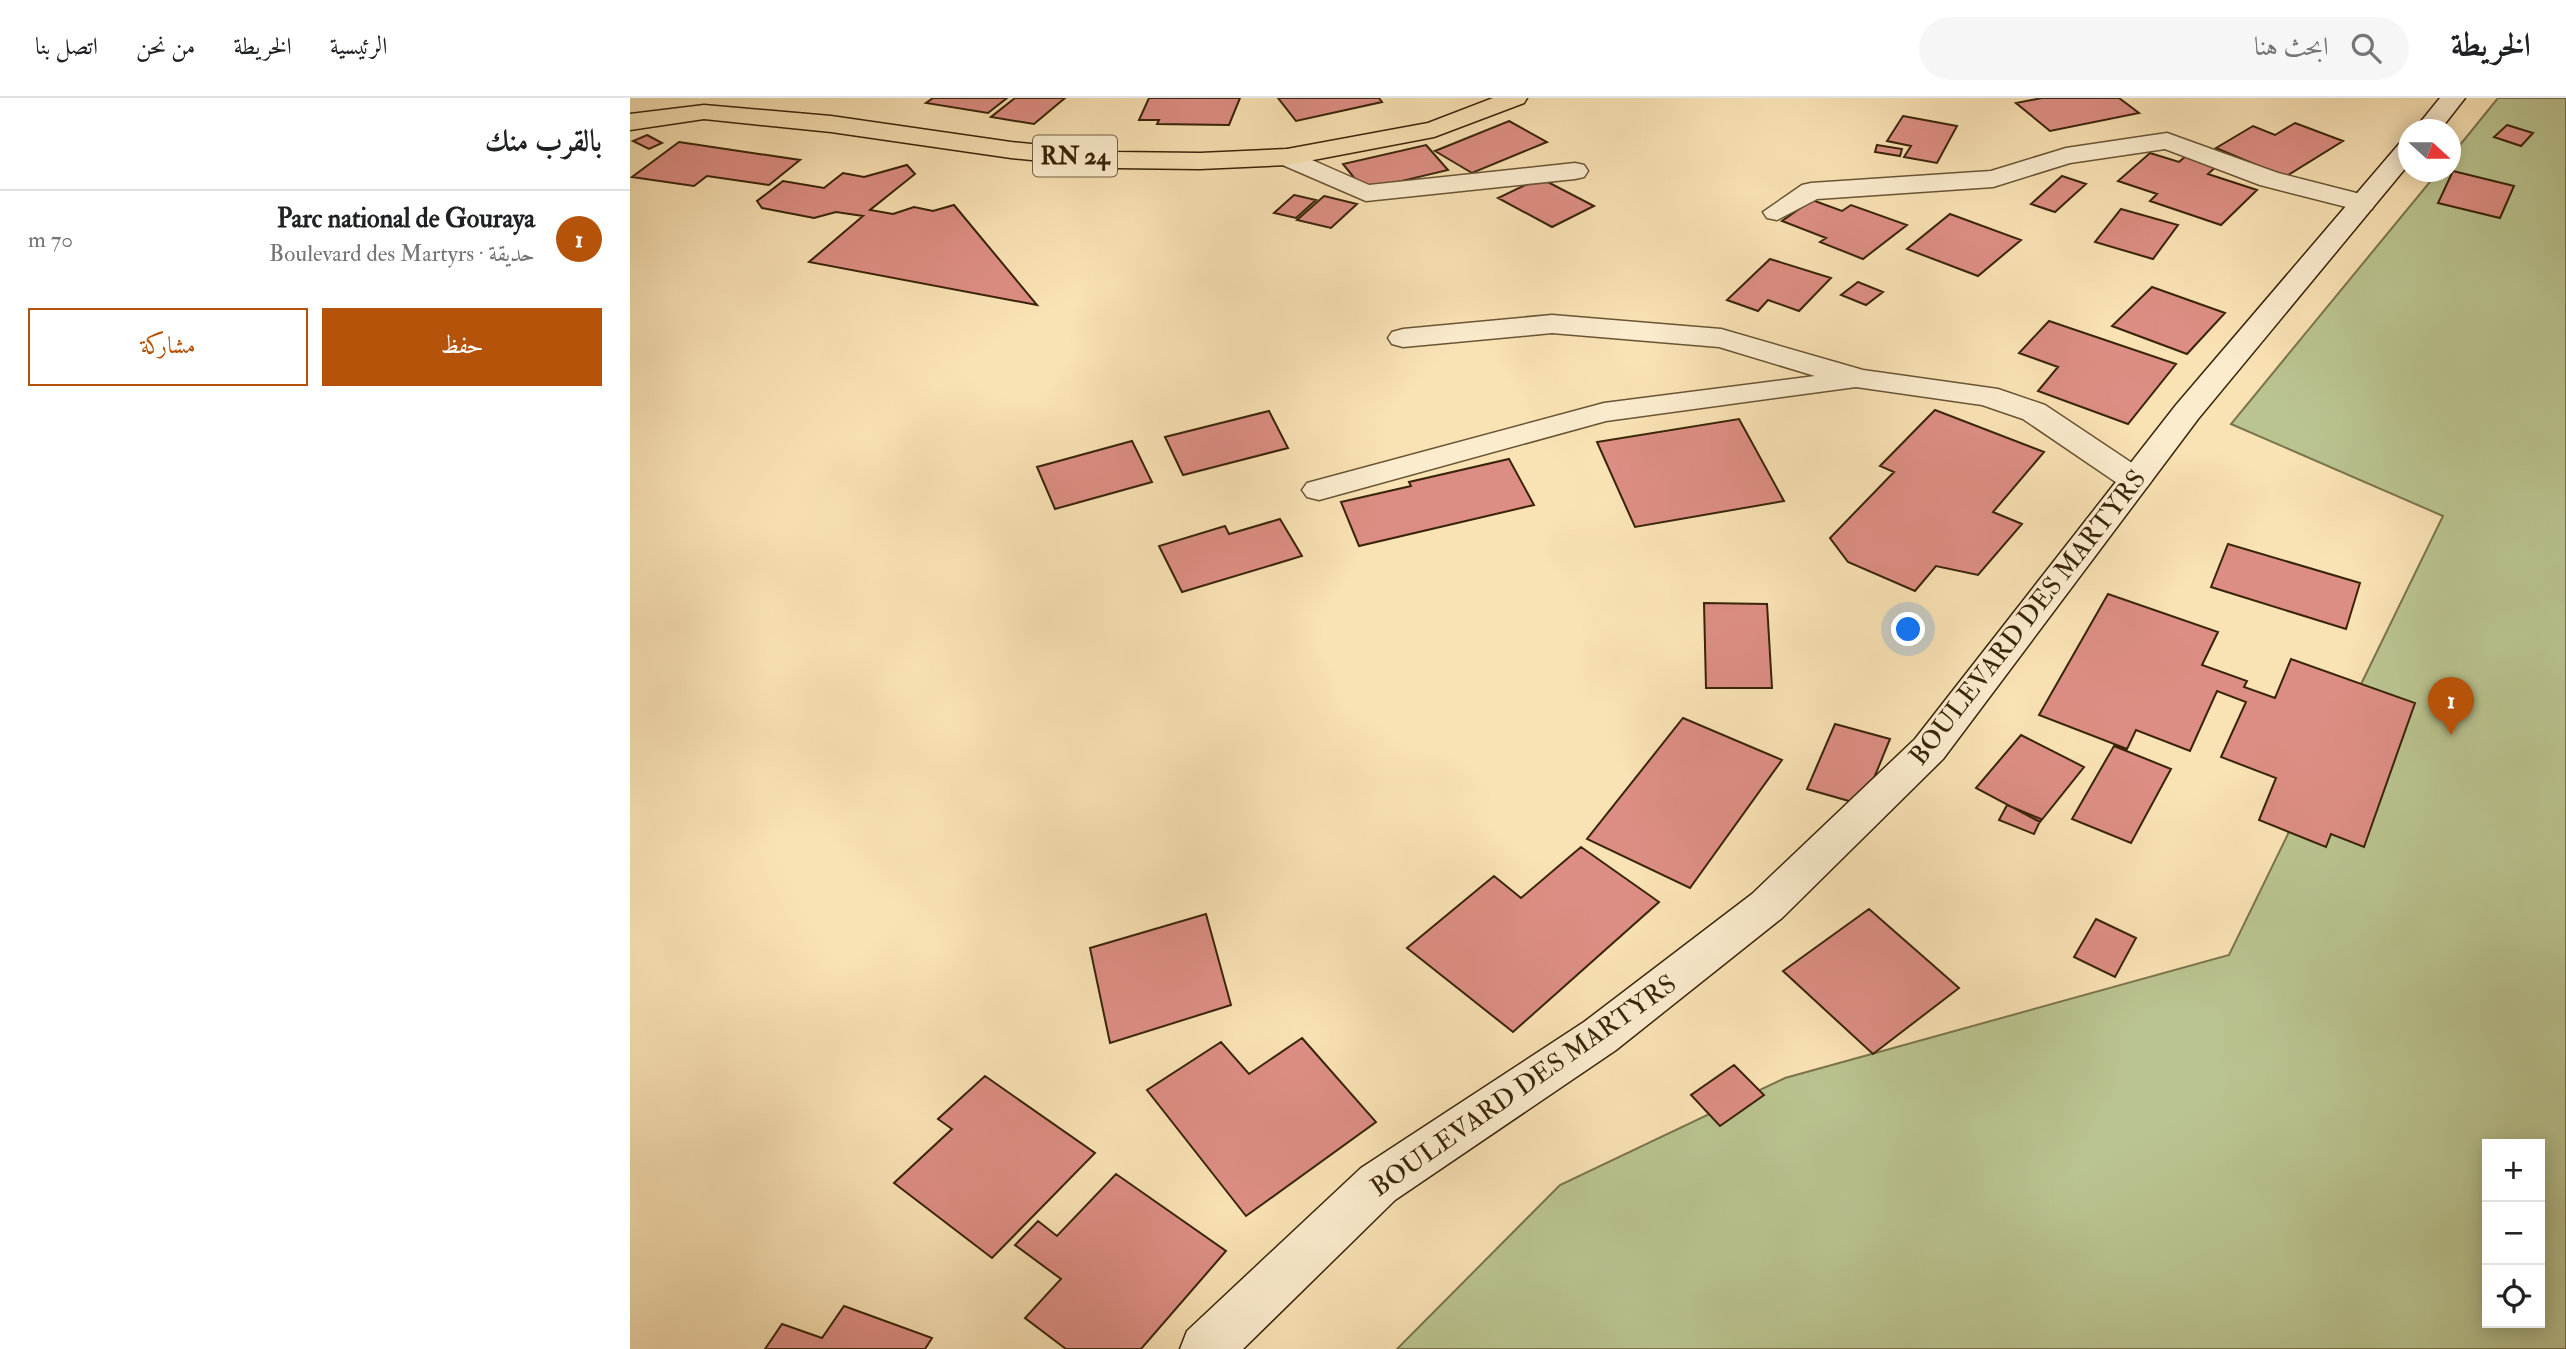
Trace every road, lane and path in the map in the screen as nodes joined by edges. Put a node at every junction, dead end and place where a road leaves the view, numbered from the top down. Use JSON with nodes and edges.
{"nodes":[{"id":1,"x":1515,"y":98,"type":"edge"},
{"id":2,"x":2453,"y":98,"type":"edge"},
{"id":3,"x":2435,"y":119,"type":"edge"},
{"id":4,"x":630,"y":122,"type":"edge"},
{"id":5,"x":1287,"y":157,"type":"junction"},
{"id":6,"x":2398,"y":162,"type":"edge"},
{"id":7,"x":1575,"y":171,"type":"dead end"},
{"id":8,"x":2362,"y":203,"type":"junction"},
{"id":9,"x":1777,"y":212,"type":"dead end"},
{"id":10,"x":1403,"y":338,"type":"dead end"},
{"id":11,"x":1860,"y":379,"type":"junction"},
{"id":12,"x":2136,"y":480,"type":"junction"},
{"id":13,"x":1320,"y":490,"type":"dead end"},
{"id":14,"x":1206,"y":1349,"type":"edge"}],
"edges":[{"from":1,"to":5,"type":"main road","number":"RN 24"},
{"from":2,"to":3,"type":"street"},
{"from":4,"to":5,"type":"main road","number":"RN 24"},
{"from":5,"to":7,"type":"street"},
{"from":6,"to":8,"type":"street","name":"BOULEVARD DES MARTYRS"},
{"from":8,"to":9,"type":"street"},
{"from":8,"to":12,"type":"street","name":"BOULEVARD DES MARTYRS"},
{"from":10,"to":11,"type":"street"},
{"from":11,"to":12,"type":"street"},
{"from":11,"to":13,"type":"street"},
{"from":12,"to":14,"type":"street","name":"BOULEVARD DES MARTYRS"}]}
